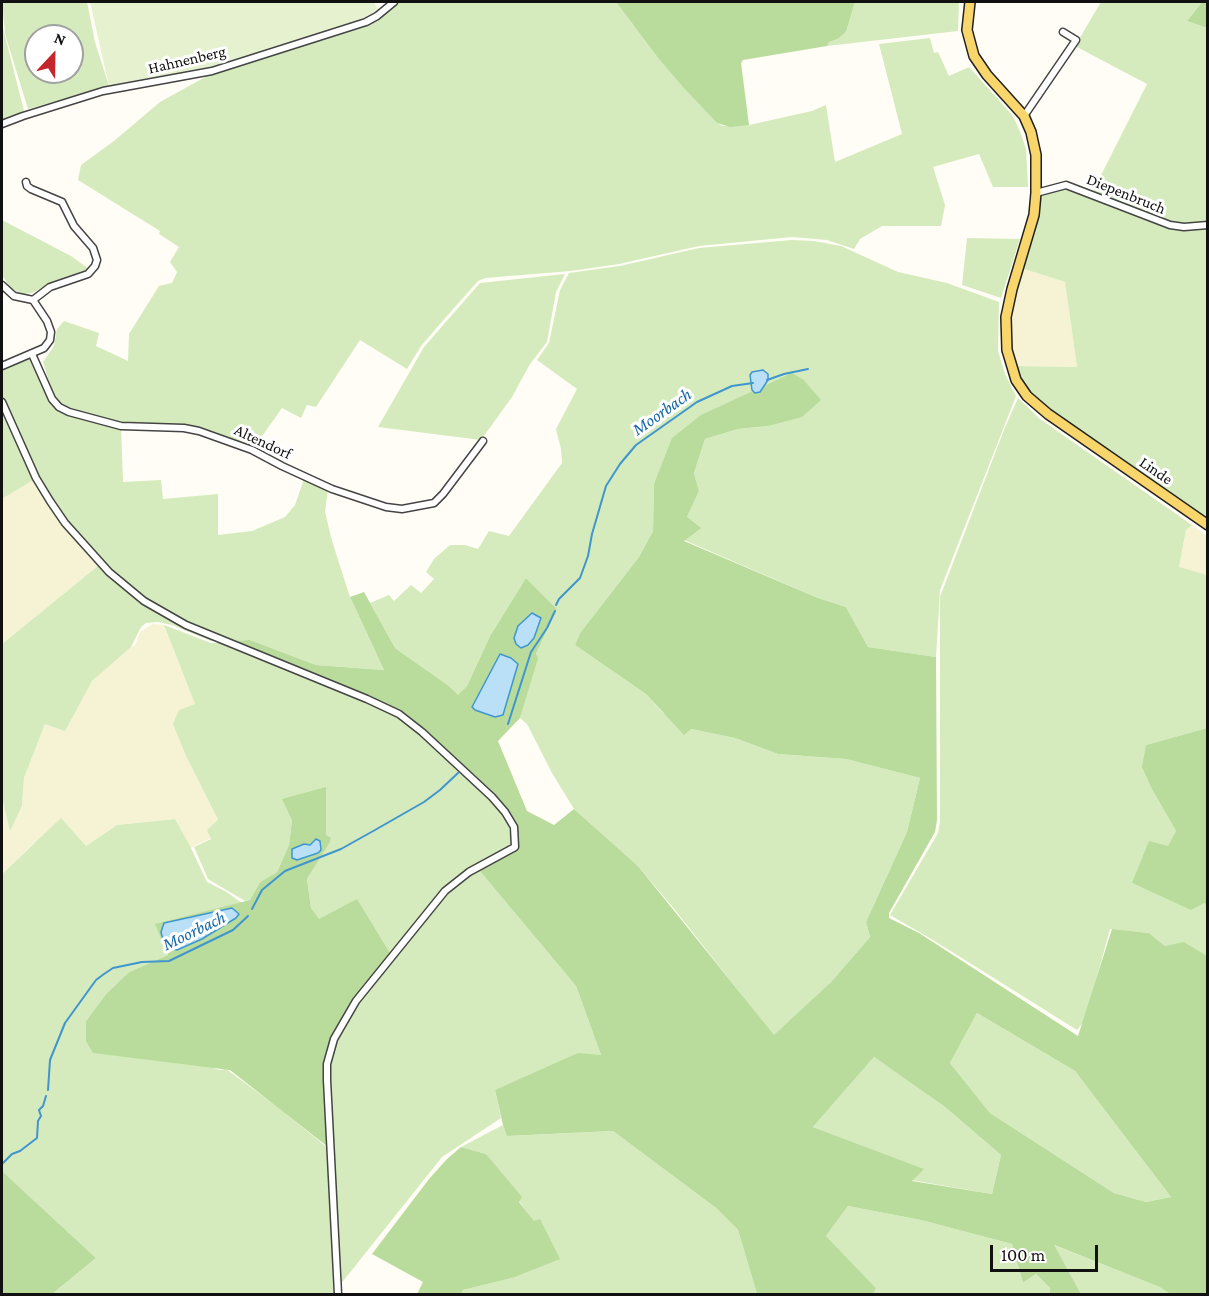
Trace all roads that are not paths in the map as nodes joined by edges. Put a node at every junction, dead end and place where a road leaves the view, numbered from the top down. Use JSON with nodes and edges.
{"nodes":[{"id":1,"x":393,"y":2,"type":"edge"},
{"id":2,"x":970,"y":2,"type":"edge"},
{"id":3,"x":1063,"y":32,"type":"dead end"},
{"id":4,"x":1024,"y":116,"type":"junction"},
{"id":5,"x":2,"y":124,"type":"edge"},
{"id":6,"x":26,"y":182,"type":"dead end"},
{"id":7,"x":1036,"y":193,"type":"junction"},
{"id":8,"x":1208,"y":225,"type":"edge"},
{"id":9,"x":2,"y":285,"type":"edge"},
{"id":10,"x":33,"y":300,"type":"junction"},
{"id":11,"x":32,"y":354,"type":"junction"},
{"id":12,"x":2,"y":366,"type":"edge"},
{"id":13,"x":2,"y":402,"type":"edge"},
{"id":14,"x":483,"y":441,"type":"dead end"},
{"id":15,"x":1208,"y":525,"type":"edge"},
{"id":16,"x":337,"y":1294,"type":"edge"}],
"edges":[{"from":1,"to":5,"type":"street","name":"Hahnenberg"},
{"from":2,"to":4,"type":"main road"},
{"from":3,"to":4,"type":"street"},
{"from":4,"to":7,"type":"main road","name":"Linde"},
{"from":6,"to":10,"type":"street"},
{"from":7,"to":8,"type":"street","name":"Diepenbruch"},
{"from":7,"to":15,"type":"main road","name":"Linde"},
{"from":9,"to":10,"type":"street"},
{"from":10,"to":11,"type":"street"},
{"from":11,"to":12,"type":"street"},
{"from":11,"to":14,"type":"street","name":"Altendorf"},
{"from":13,"to":16,"type":"street"}]}
